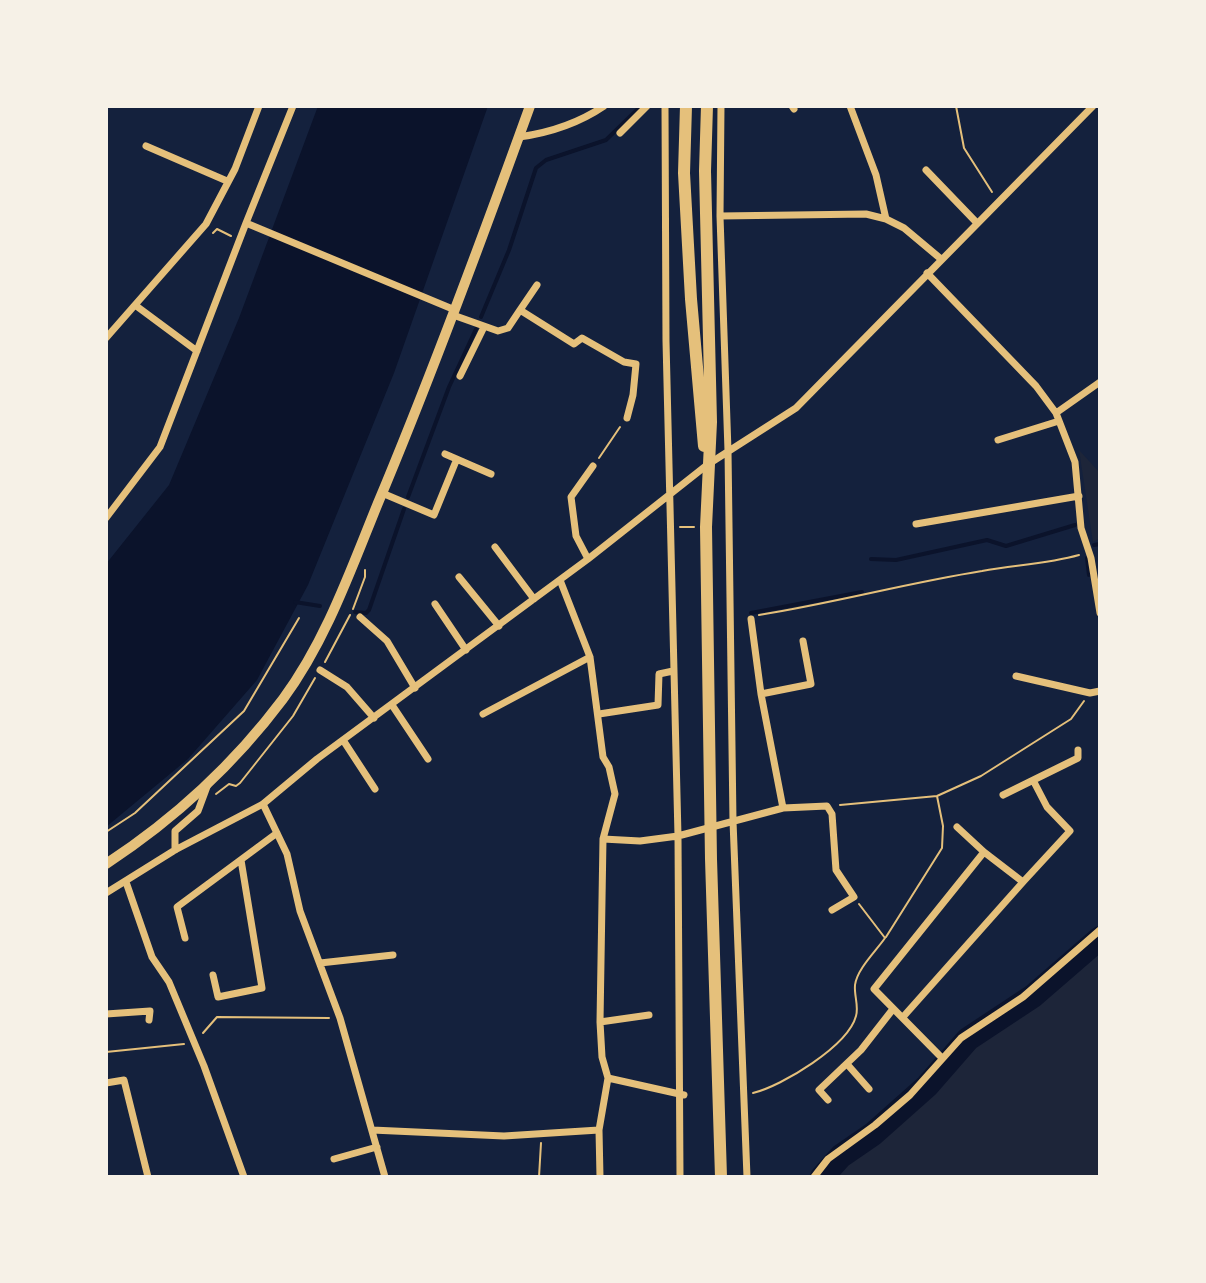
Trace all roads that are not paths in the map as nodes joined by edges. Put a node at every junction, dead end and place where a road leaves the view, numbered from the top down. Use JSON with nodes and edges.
{"nodes":[{"id":1,"x":259,"y":106,"type":"edge"},
{"id":2,"x":293,"y":106,"type":"edge"},
{"id":3,"x":530,"y":106,"type":"edge"},
{"id":4,"x":604,"y":106,"type":"edge"},
{"id":5,"x":647,"y":106,"type":"edge"},
{"id":6,"x":665,"y":106,"type":"edge"},
{"id":7,"x":686,"y":106,"type":"edge"},
{"id":8,"x":707,"y":106,"type":"edge"},
{"id":9,"x":721,"y":106,"type":"edge"},
{"id":10,"x":850,"y":106,"type":"edge"},
{"id":11,"x":1093,"y":106,"type":"edge"},
{"id":12,"x":620,"y":133,"type":"dead end"},
{"id":13,"x":519,"y":137,"type":"junction"},
{"id":14,"x":146,"y":146,"type":"dead end"},
{"id":15,"x":926,"y":170,"type":"dead end"},
{"id":16,"x":227,"y":181,"type":"junction"},
{"id":17,"x":720,"y":216,"type":"junction"},
{"id":18,"x":886,"y":219,"type":"junction"},
{"id":19,"x":246,"y":223,"type":"junction"},
{"id":20,"x":977,"y":223,"type":"junction"},
{"id":21,"x":941,"y":259,"type":"junction"},
{"id":22,"x":927,"y":273,"type":"junction"},
{"id":23,"x":226,"y":275,"type":"junction"},
{"id":24,"x":537,"y":285,"type":"dead end"},
{"id":25,"x":135,"y":305,"type":"junction"},
{"id":26,"x":520,"y":310,"type":"junction"},
{"id":27,"x":454,"y":312,"type":"junction"},
{"id":28,"x":484,"y":327,"type":"junction"},
{"id":29,"x":106,"y":338,"type":"edge"},
{"id":30,"x":197,"y":351,"type":"junction"},
{"id":31,"x":460,"y":376,"type":"dead end"},
{"id":32,"x":1100,"y":382,"type":"edge"},
{"id":33,"x":1058,"y":417,"type":"junction"},
{"id":34,"x":627,"y":418,"type":"road end"},
{"id":35,"x":998,"y":440,"type":"dead end"},
{"id":36,"x":728,"y":451,"type":"junction"},
{"id":37,"x":445,"y":454,"type":"dead end"},
{"id":38,"x":456,"y":461,"type":"junction"},
{"id":39,"x":707,"y":465,"type":"junction"},
{"id":40,"x":593,"y":466,"type":"road end"},
{"id":41,"x":491,"y":474,"type":"dead end"},
{"id":42,"x":382,"y":493,"type":"junction"},
{"id":43,"x":670,"y":494,"type":"junction"},
{"id":44,"x":1079,"y":496,"type":"junction"},
{"id":45,"x":106,"y":518,"type":"edge"},
{"id":46,"x":916,"y":524,"type":"dead end"},
{"id":47,"x":495,"y":547,"type":"dead end"},
{"id":48,"x":588,"y":559,"type":"junction"},
{"id":49,"x":459,"y":577,"type":"dead end"},
{"id":50,"x":560,"y":580,"type":"junction"},
{"id":51,"x":534,"y":599,"type":"junction"},
{"id":52,"x":435,"y":604,"type":"dead end"},
{"id":53,"x":1100,"y":613,"type":"edge"},
{"id":54,"x":360,"y":617,"type":"dead end"},
{"id":55,"x":751,"y":619,"type":"road end"},
{"id":56,"x":499,"y":626,"type":"junction"},
{"id":57,"x":803,"y":641,"type":"dead end"},
{"id":58,"x":466,"y":650,"type":"junction"},
{"id":59,"x":590,"y":657,"type":"junction"},
{"id":60,"x":320,"y":670,"type":"dead end"},
{"id":61,"x":673,"y":671,"type":"junction"},
{"id":62,"x":1016,"y":676,"type":"dead end"},
{"id":63,"x":415,"y":688,"type":"junction"},
{"id":64,"x":1100,"y":691,"type":"edge"},
{"id":65,"x":761,"y":694,"type":"junction"},
{"id":66,"x":392,"y":705,"type":"junction"},
{"id":67,"x":483,"y":714,"type":"dead end"},
{"id":68,"x":599,"y":714,"type":"junction"},
{"id":69,"x":374,"y":718,"type":"junction"},
{"id":70,"x":343,"y":740,"type":"junction"},
{"id":71,"x":1078,"y":750,"type":"dead end"},
{"id":72,"x":428,"y":759,"type":"dead end"},
{"id":73,"x":209,"y":781,"type":"junction"},
{"id":74,"x":1034,"y":782,"type":"junction"},
{"id":75,"x":375,"y":789,"type":"dead end"},
{"id":76,"x":1003,"y":795,"type":"dead end"},
{"id":77,"x":263,"y":804,"type":"junction"},
{"id":78,"x":783,"y":808,"type":"junction"},
{"id":79,"x":733,"y":821,"type":"junction"},
{"id":80,"x":711,"y":827,"type":"junction"},
{"id":81,"x":957,"y":827,"type":"dead end"},
{"id":82,"x":277,"y":833,"type":"junction"},
{"id":83,"x":678,"y":836,"type":"junction"},
{"id":84,"x":603,"y":839,"type":"junction"},
{"id":85,"x":175,"y":850,"type":"junction"},
{"id":86,"x":984,"y":852,"type":"junction"},
{"id":87,"x":241,"y":860,"type":"junction"},
{"id":88,"x":106,"y":864,"type":"edge"},
{"id":89,"x":126,"y":882,"type":"junction"},
{"id":90,"x":1023,"y":882,"type":"junction"},
{"id":91,"x":106,"y":893,"type":"edge"},
{"id":92,"x":832,"y":910,"type":"dead end"},
{"id":93,"x":1100,"y":930,"type":"edge"},
{"id":94,"x":185,"y":938,"type":"dead end"},
{"id":95,"x":393,"y":955,"type":"dead end"},
{"id":96,"x":320,"y":963,"type":"junction"},
{"id":97,"x":213,"y":975,"type":"dead end"},
{"id":98,"x":893,"y":1009,"type":"junction"},
{"id":99,"x":106,"y":1014,"type":"edge"},
{"id":100,"x":649,"y":1015,"type":"dead end"},
{"id":101,"x":903,"y":1017,"type":"junction"},
{"id":102,"x":149,"y":1020,"type":"dead end"},
{"id":103,"x":600,"y":1022,"type":"junction"},
{"id":104,"x":942,"y":1058,"type":"junction"},
{"id":105,"x":847,"y":1064,"type":"junction"},
{"id":106,"x":608,"y":1078,"type":"junction"},
{"id":107,"x":106,"y":1083,"type":"edge"},
{"id":108,"x":869,"y":1089,"type":"dead end"},
{"id":109,"x":681,"y":1094,"type":"junction"},
{"id":110,"x":828,"y":1100,"type":"dead end"},
{"id":111,"x":372,"y":1130,"type":"junction"},
{"id":112,"x":599,"y":1130,"type":"junction"},
{"id":113,"x":377,"y":1147,"type":"junction"},
{"id":114,"x":334,"y":1159,"type":"dead end"},
{"id":115,"x":148,"y":1177,"type":"edge"},
{"id":116,"x":244,"y":1177,"type":"edge"},
{"id":117,"x":385,"y":1177,"type":"edge"},
{"id":118,"x":600,"y":1177,"type":"edge"},
{"id":119,"x":680,"y":1177,"type":"edge"},
{"id":120,"x":721,"y":1177,"type":"edge"},
{"id":121,"x":747,"y":1177,"type":"edge"},
{"id":122,"x":814,"y":1177,"type":"edge"}],
"edges":[{"from":1,"to":16,"type":"street"},
{"from":2,"to":19,"type":"street"},
{"from":3,"to":13,"type":"main road"},
{"from":4,"to":13,"type":"street"},
{"from":5,"to":12,"type":"street"},
{"from":6,"to":43,"type":"street"},
{"from":7,"to":39,"type":"highway"},
{"from":8,"to":39,"type":"highway"},
{"from":9,"to":17,"type":"street"},
{"from":10,"to":18,"type":"street"},
{"from":11,"to":20,"type":"street"},
{"from":13,"to":27,"type":"main road"},
{"from":14,"to":16,"type":"street"},
{"from":15,"to":20,"type":"street"},
{"from":16,"to":25,"type":"street"},
{"from":17,"to":18,"type":"street"},
{"from":17,"to":36,"type":"street"},
{"from":18,"to":21,"type":"street"},
{"from":19,"to":23,"type":"street"},
{"from":19,"to":23,"type":"street"},
{"from":19,"to":27,"type":"street"},
{"from":20,"to":21,"type":"street"},
{"from":21,"to":22,"type":"street"},
{"from":22,"to":33,"type":"street"},
{"from":22,"to":36,"type":"street"},
{"from":23,"to":30,"type":"street"},
{"from":24,"to":26,"type":"street"},
{"from":25,"to":29,"type":"street"},
{"from":25,"to":30,"type":"street"},
{"from":26,"to":28,"type":"street"},
{"from":26,"to":34,"type":"street"},
{"from":27,"to":28,"type":"street"},
{"from":27,"to":42,"type":"main road"},
{"from":28,"to":31,"type":"street"},
{"from":30,"to":45,"type":"street"},
{"from":32,"to":33,"type":"street"},
{"from":33,"to":35,"type":"street"},
{"from":33,"to":44,"type":"street"},
{"from":36,"to":39,"type":"street"},
{"from":36,"to":79,"type":"street"},
{"from":37,"to":38,"type":"street"},
{"from":38,"to":41,"type":"street"},
{"from":38,"to":42,"type":"street"},
{"from":39,"to":43,"type":"street"},
{"from":39,"to":80,"type":"highway"},
{"from":40,"to":48,"type":"street"},
{"from":42,"to":73,"type":"main road"},
{"from":43,"to":48,"type":"street"},
{"from":43,"to":61,"type":"street"},
{"from":44,"to":46,"type":"street"},
{"from":44,"to":53,"type":"street"},
{"from":47,"to":51,"type":"street"},
{"from":48,"to":50,"type":"street"},
{"from":49,"to":56,"type":"street"},
{"from":50,"to":51,"type":"street"},
{"from":50,"to":59,"type":"street"},
{"from":51,"to":56,"type":"street"},
{"from":52,"to":58,"type":"street"},
{"from":54,"to":63,"type":"street"},
{"from":55,"to":65,"type":"street"},
{"from":56,"to":58,"type":"street"},
{"from":57,"to":65,"type":"street"},
{"from":58,"to":63,"type":"street"},
{"from":59,"to":67,"type":"street"},
{"from":59,"to":68,"type":"street"},
{"from":60,"to":69,"type":"street"},
{"from":61,"to":68,"type":"street"},
{"from":61,"to":83,"type":"street"},
{"from":62,"to":64,"type":"street"},
{"from":63,"to":66,"type":"street"},
{"from":65,"to":78,"type":"street"},
{"from":66,"to":69,"type":"street"},
{"from":66,"to":72,"type":"street"},
{"from":68,"to":84,"type":"street"},
{"from":69,"to":70,"type":"street"},
{"from":70,"to":75,"type":"street"},
{"from":70,"to":77,"type":"street"},
{"from":71,"to":74,"type":"street"},
{"from":73,"to":85,"type":"street"},
{"from":73,"to":88,"type":"main road"},
{"from":74,"to":76,"type":"street"},
{"from":74,"to":90,"type":"street"},
{"from":77,"to":82,"type":"street"},
{"from":77,"to":85,"type":"street"},
{"from":78,"to":79,"type":"street"},
{"from":78,"to":92,"type":"street"},
{"from":79,"to":80,"type":"street"},
{"from":79,"to":121,"type":"street"},
{"from":80,"to":83,"type":"street"},
{"from":80,"to":120,"type":"highway"},
{"from":81,"to":86,"type":"street"},
{"from":82,"to":87,"type":"street"},
{"from":82,"to":96,"type":"street"},
{"from":83,"to":84,"type":"street"},
{"from":83,"to":109,"type":"street"},
{"from":84,"to":103,"type":"street"},
{"from":85,"to":89,"type":"street"},
{"from":86,"to":90,"type":"street"},
{"from":86,"to":98,"type":"street"},
{"from":87,"to":94,"type":"street"},
{"from":87,"to":97,"type":"street"},
{"from":89,"to":91,"type":"street"},
{"from":89,"to":116,"type":"street"},
{"from":90,"to":101,"type":"street"},
{"from":93,"to":104,"type":"street"},
{"from":95,"to":96,"type":"street"},
{"from":96,"to":111,"type":"street"},
{"from":98,"to":101,"type":"street"},
{"from":98,"to":105,"type":"street"},
{"from":99,"to":102,"type":"street"},
{"from":100,"to":103,"type":"street"},
{"from":101,"to":104,"type":"street"},
{"from":103,"to":106,"type":"street"},
{"from":104,"to":122,"type":"street"},
{"from":105,"to":108,"type":"street"},
{"from":105,"to":110,"type":"street"},
{"from":106,"to":109,"type":"street"},
{"from":106,"to":112,"type":"street"},
{"from":107,"to":115,"type":"street"},
{"from":109,"to":119,"type":"street"},
{"from":111,"to":112,"type":"street"},
{"from":111,"to":113,"type":"street"},
{"from":112,"to":118,"type":"street"},
{"from":113,"to":114,"type":"street"},
{"from":113,"to":117,"type":"street"}]}
